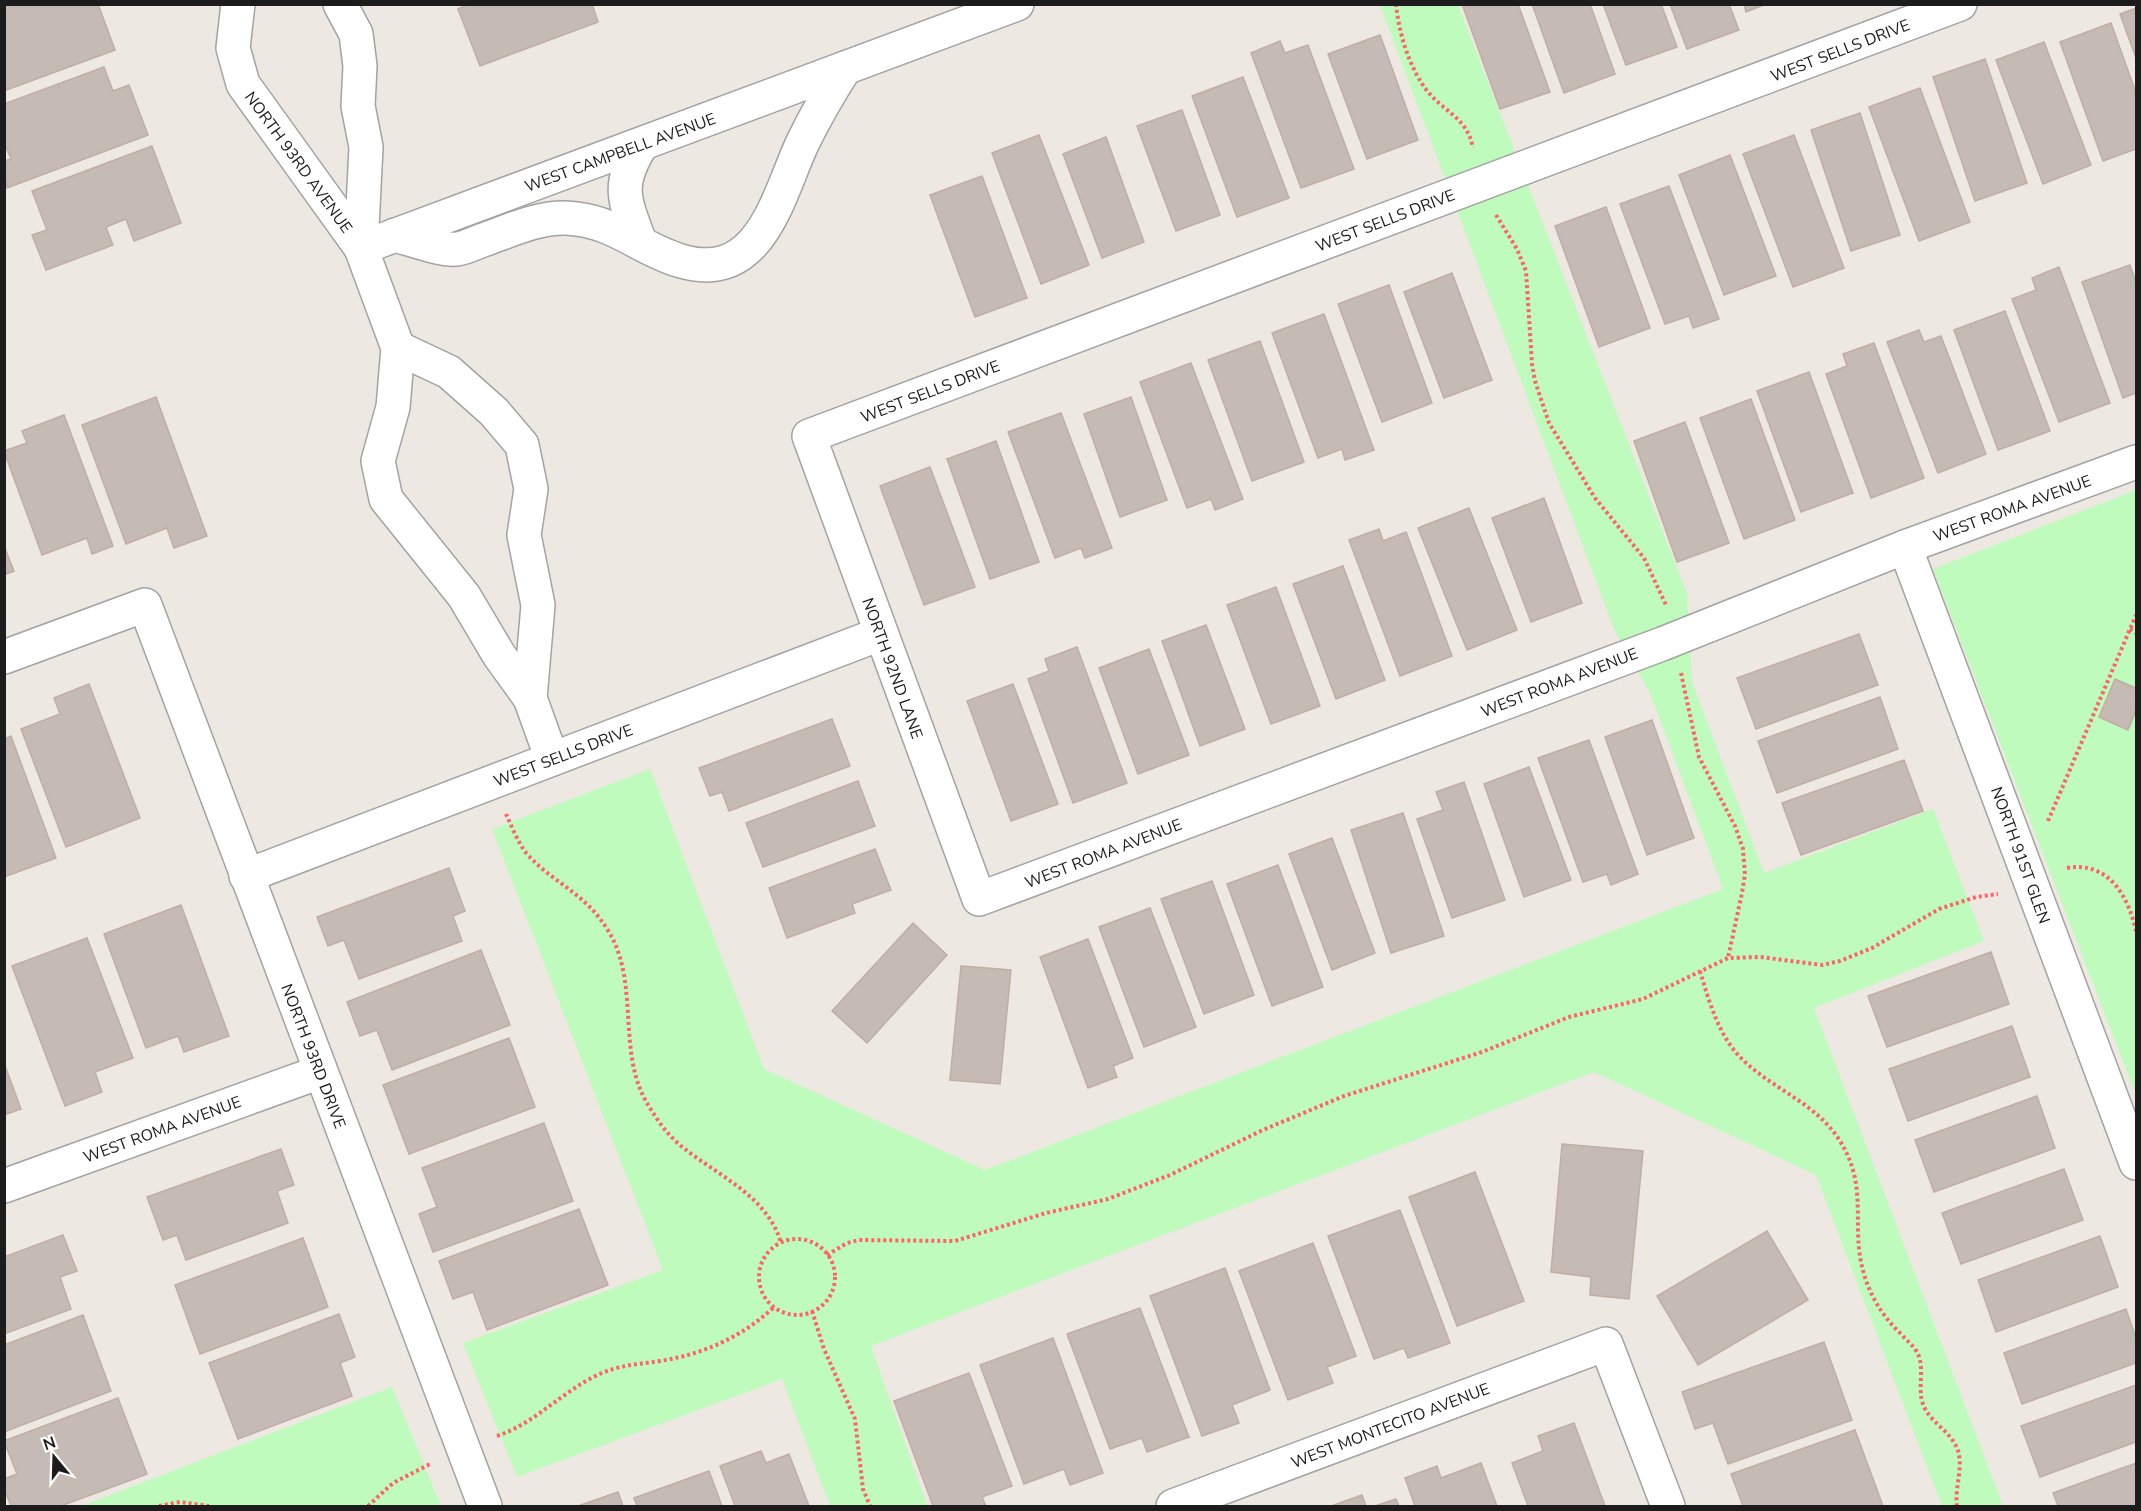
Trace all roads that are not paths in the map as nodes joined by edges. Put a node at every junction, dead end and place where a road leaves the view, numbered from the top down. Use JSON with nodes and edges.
{"nodes":[{"id":1,"x":238,"y":4,"type":"edge"},
{"id":2,"x":340,"y":4,"type":"edge"},
{"id":3,"x":1017,"y":4,"type":"edge"},
{"id":4,"x":1960,"y":4,"type":"edge"},
{"id":5,"x":845,"y":68,"type":"junction"},
{"id":6,"x":642,"y":144,"type":"junction"},
{"id":7,"x":395,"y":235,"type":"junction"},
{"id":8,"x":640,"y":242,"type":"junction"},
{"id":9,"x":361,"y":248,"type":"junction"},
{"id":10,"x":398,"y":348,"type":"junction"},
{"id":11,"x":809,"y":436,"type":"joint"},
{"id":12,"x":2136,"y":462,"type":"edge"},
{"id":13,"x":1905,"y":548,"type":"junction"},
{"id":14,"x":880,"y":634,"type":"junction"},
{"id":15,"x":4,"y":657,"type":"edge"},
{"id":16,"x":530,"y":698,"type":"junction"},
{"id":17,"x":552,"y":759,"type":"junction"},
{"id":18,"x":246,"y":876,"type":"junction"},
{"id":19,"x":979,"y":899,"type":"joint"},
{"id":20,"x":320,"y":1072,"type":"junction"},
{"id":21,"x":2134,"y":1151,"type":"edge"},
{"id":22,"x":4,"y":1186,"type":"edge"},
{"id":23,"x":485,"y":1506,"type":"edge"},
{"id":24,"x":1173,"y":1506,"type":"edge"},
{"id":25,"x":1668,"y":1506,"type":"edge"}],
"edges":[{"from":1,"to":9,"type":"street","name":"NORTH 93RD AVENUE"},
{"from":2,"to":9,"type":"street","name":"NORTH 93RD AVENUE"},
{"from":3,"to":5,"type":"street","name":"WEST CAMPBELL AVENUE"},
{"from":4,"to":11,"type":"street","name":"WEST SELLS DRIVE"},
{"from":5,"to":6,"type":"street","name":"WEST CAMPBELL AVENUE"},
{"from":5,"to":8,"type":"street"},
{"from":6,"to":7,"type":"street","name":"WEST CAMPBELL AVENUE"},
{"from":6,"to":8,"type":"street"},
{"from":7,"to":8,"type":"street"},
{"from":7,"to":9,"type":"street","name":"WEST CAMPBELL AVENUE"},
{"from":9,"to":10,"type":"street","name":"NORTH 93RD AVENUE"},
{"from":10,"to":16,"type":"street","name":"NORTH 93RD AVENUE"},
{"from":10,"to":16,"type":"street","name":"NORTH 93RD AVENUE"},
{"from":11,"to":14,"type":"street","name":"NORTH 92ND LANE"},
{"from":12,"to":13,"type":"street","name":"WEST ROMA AVENUE"},
{"from":13,"to":19,"type":"street","name":"WEST ROMA AVENUE"},
{"from":13,"to":21,"type":"street","name":"NORTH 91ST GLEN"},
{"from":14,"to":17,"type":"street","name":"WEST SELLS DRIVE"},
{"from":14,"to":19,"type":"street","name":"NORTH 92ND LANE"},
{"from":15,"to":18,"type":"street","name":"NORTH 93RD DRIVE"},
{"from":16,"to":17,"type":"street","name":"NORTH 93RD AVENUE"},
{"from":17,"to":18,"type":"street","name":"WEST SELLS DRIVE"},
{"from":18,"to":20,"type":"street","name":"NORTH 93RD DRIVE"},
{"from":20,"to":22,"type":"street","name":"WEST ROMA AVENUE"},
{"from":20,"to":23,"type":"street","name":"NORTH 93RD DRIVE"},
{"from":24,"to":25,"type":"street","name":"WEST MONTECITO AVENUE"}]}
